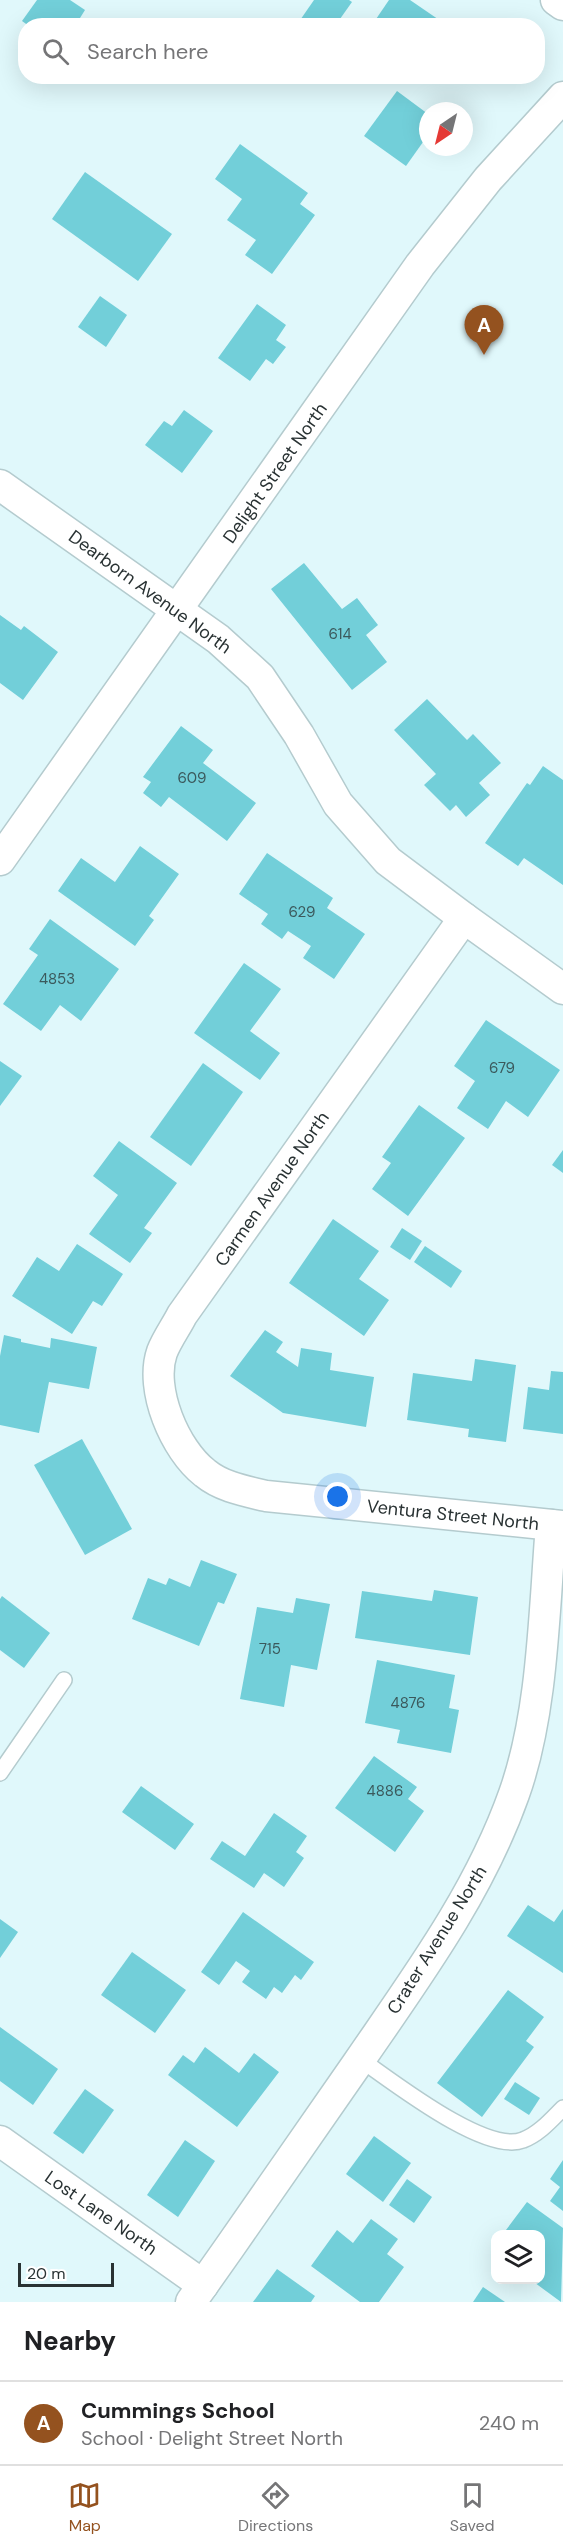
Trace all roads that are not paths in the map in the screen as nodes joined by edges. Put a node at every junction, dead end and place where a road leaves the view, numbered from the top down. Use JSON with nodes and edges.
{"nodes":[{"id":1,"x":556,"y":0,"type":"edge"},
{"id":2,"x":563,"y":5,"type":"edge"},
{"id":3,"x":563,"y":97,"type":"edge"},
{"id":4,"x":0,"y":485,"type":"edge"},
{"id":5,"x":179,"y":609,"type":"junction"},
{"id":6,"x":0,"y":860,"type":"edge"},
{"id":7,"x":464,"y":918,"type":"junction"},
{"id":8,"x":563,"y":989,"type":"edge"},
{"id":9,"x":205,"y":1473,"type":"joint"},
{"id":10,"x":557,"y":1525,"type":"edge"},
{"id":11,"x":64,"y":1680,"type":"dead end"},
{"id":12,"x":0,"y":1773,"type":"edge"},
{"id":13,"x":360,"y":2059,"type":"junction"},
{"id":14,"x":563,"y":2108,"type":"edge"},
{"id":15,"x":0,"y":2141,"type":"edge"},
{"id":16,"x":197,"y":2294,"type":"edge"}],
"edges":[{"from":1,"to":2,"type":"street"},
{"from":3,"to":5,"type":"street","name":"Delight Street North"},
{"from":4,"to":5,"type":"street","name":"Dearborn Avenue North"},
{"from":5,"to":6,"type":"street","name":"Delight Street North"},
{"from":5,"to":7,"type":"street","name":"Dearborn Avenue North"},
{"from":7,"to":8,"type":"street","name":"Dearborn Avenue North"},
{"from":7,"to":9,"type":"street","name":"Carmen Avenue North"},
{"from":9,"to":10,"type":"street","name":"Ventura Street North"},
{"from":10,"to":13,"type":"street","name":"Crater Avenue North"},
{"from":11,"to":12,"type":"lane"},
{"from":13,"to":14,"type":"lane"},
{"from":13,"to":16,"type":"street","name":"Crater Avenue North"},
{"from":15,"to":16,"type":"street","name":"Lost Lane North"}]}
